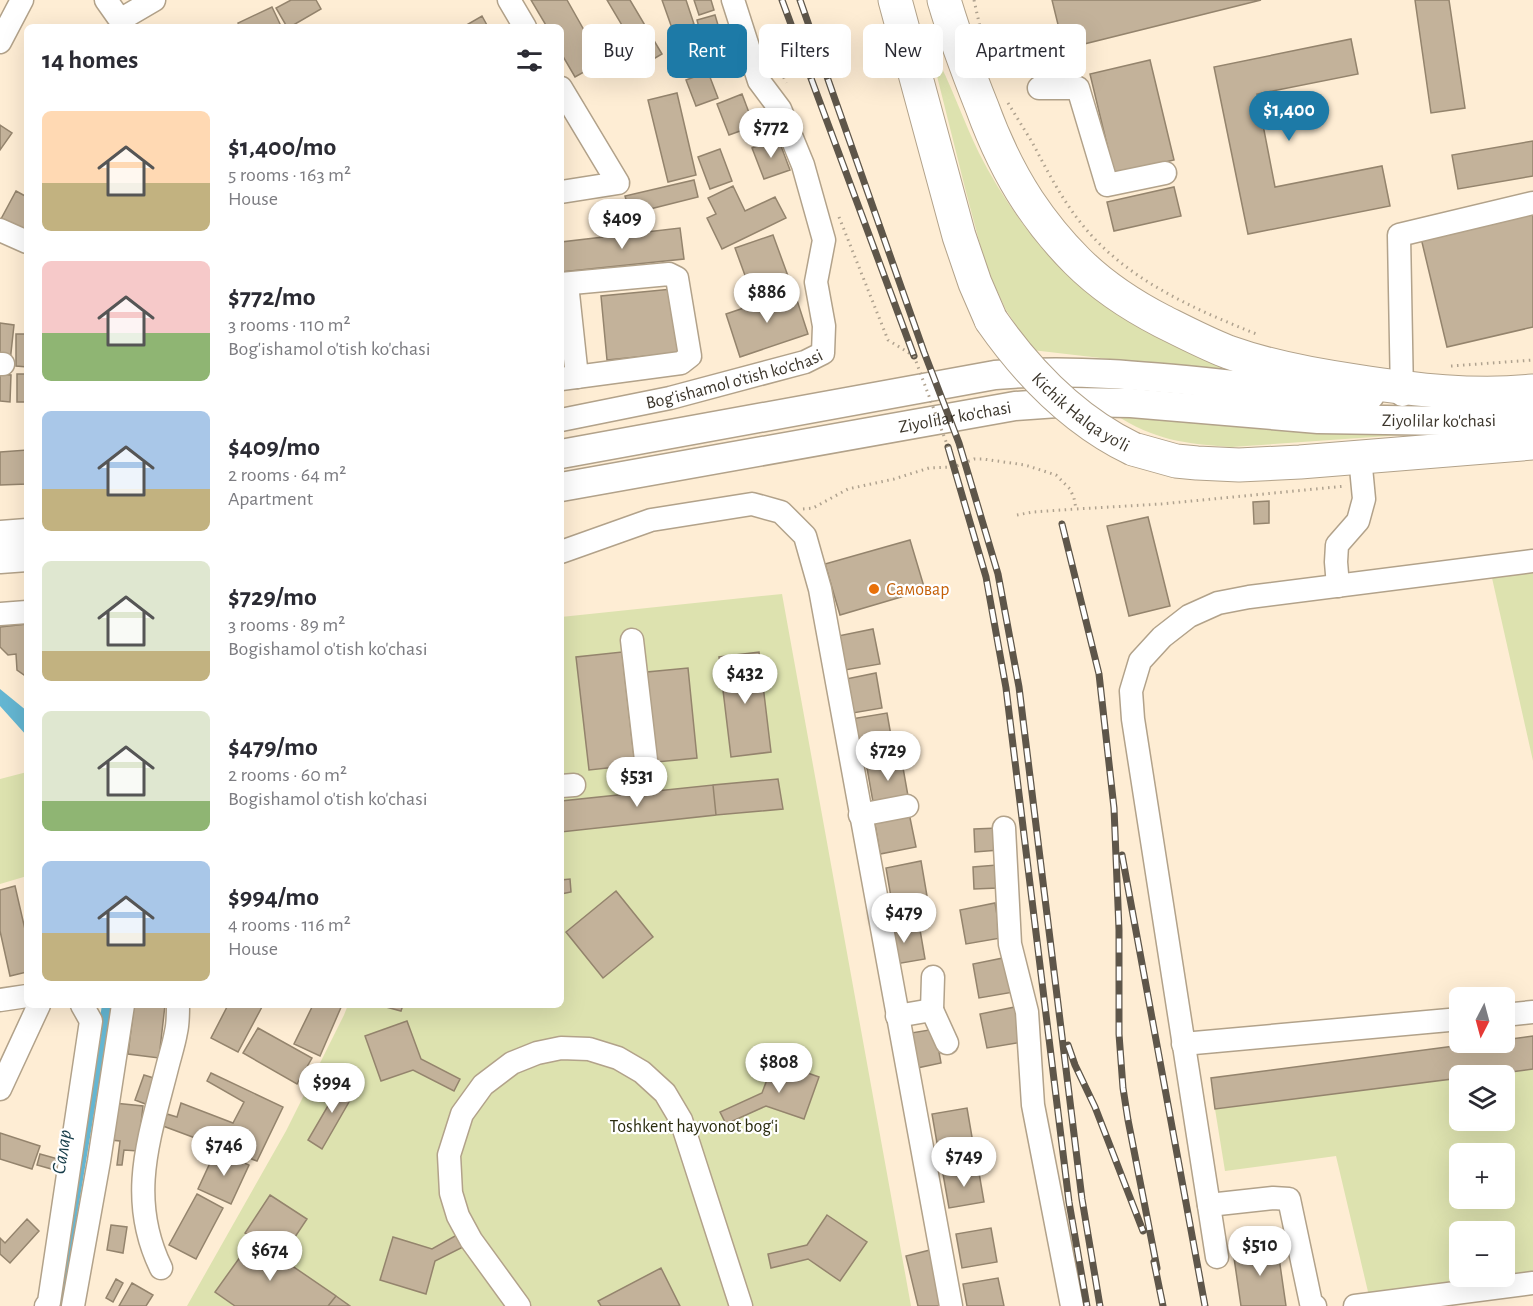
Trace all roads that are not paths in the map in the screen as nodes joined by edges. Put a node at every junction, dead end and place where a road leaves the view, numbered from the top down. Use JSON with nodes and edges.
{"nodes":[{"id":1,"x":106,"y":0,"type":"edge"},
{"id":2,"x":154,"y":0,"type":"edge"},
{"id":3,"x":509,"y":0,"type":"edge"},
{"id":4,"x":733,"y":0,"type":"edge"},
{"id":5,"x":895,"y":0,"type":"edge"},
{"id":6,"x":944,"y":0,"type":"edge"},
{"id":7,"x":22,"y":14,"type":"edge"},
{"id":8,"x":523,"y":24,"type":"edge"},
{"id":9,"x":0,"y":42,"type":"edge"},
{"id":10,"x":1039,"y":88,"type":"dead end"},
{"id":11,"x":564,"y":93,"type":"edge"},
{"id":12,"x":1165,"y":173,"type":"dead end"},
{"id":13,"x":564,"y":192,"type":"edge"},
{"id":14,"x":1533,"y":203,"type":"edge"},
{"id":15,"x":0,"y":230,"type":"edge"},
{"id":16,"x":24,"y":241,"type":"edge"},
{"id":17,"x":564,"y":284,"type":"edge"},
{"id":18,"x":569,"y":378,"type":"edge"},
{"id":19,"x":1533,"y":391,"type":"edge"},
{"id":20,"x":1402,"y":392,"type":"junction"},
{"id":21,"x":564,"y":419,"type":"edge"},
{"id":22,"x":1533,"y":419,"type":"edge"},
{"id":23,"x":636,"y":440,"type":"junction"},
{"id":24,"x":1533,"y":443,"type":"edge"},
{"id":25,"x":564,"y":453,"type":"edge"},
{"id":26,"x":1361,"y":471,"type":"junction"},
{"id":27,"x":643,"y":472,"type":"junction"},
{"id":28,"x":564,"y":486,"type":"edge"},
{"id":29,"x":24,"y":533,"type":"edge"},
{"id":30,"x":0,"y":535,"type":"edge"},
{"id":31,"x":564,"y":551,"type":"edge"},
{"id":32,"x":24,"y":557,"type":"edge"},
{"id":33,"x":0,"y":559,"type":"edge"},
{"id":34,"x":1533,"y":561,"type":"edge"},
{"id":35,"x":1338,"y":586,"type":"junction"},
{"id":36,"x":24,"y":612,"type":"edge"},
{"id":37,"x":0,"y":614,"type":"edge"},
{"id":38,"x":632,"y":640,"type":"dead end"},
{"id":39,"x":648,"y":777,"type":"dead end"},
{"id":40,"x":907,"y":807,"type":"dead end"},
{"id":41,"x":860,"y":815,"type":"junction"},
{"id":42,"x":1004,"y":828,"type":"dead end"},
{"id":43,"x":933,"y":977,"type":"dead end"},
{"id":44,"x":24,"y":996,"type":"edge"},
{"id":45,"x":0,"y":1000,"type":"edge"},
{"id":46,"x":38,"y":1008,"type":"edge"},
{"id":47,"x":84,"y":1008,"type":"edge"},
{"id":48,"x":123,"y":1008,"type":"edge"},
{"id":49,"x":178,"y":1008,"type":"edge"},
{"id":50,"x":932,"y":1010,"type":"junction"},
{"id":51,"x":1533,"y":1012,"type":"edge"},
{"id":52,"x":1515,"y":1014,"type":"edge"},
{"id":53,"x":897,"y":1016,"type":"junction"},
{"id":54,"x":1449,"y":1020,"type":"edge"},
{"id":55,"x":947,"y":1043,"type":"dead end"},
{"id":56,"x":1183,"y":1044,"type":"junction"},
{"id":57,"x":0,"y":1089,"type":"edge"},
{"id":58,"x":1209,"y":1205,"type":"junction"},
{"id":59,"x":1217,"y":1257,"type":"dead end"},
{"id":60,"x":161,"y":1268,"type":"dead end"},
{"id":61,"x":1533,"y":1283,"type":"edge"},
{"id":62,"x":46,"y":1306,"type":"edge"},
{"id":63,"x":74,"y":1306,"type":"edge"},
{"id":64,"x":519,"y":1306,"type":"edge"},
{"id":65,"x":741,"y":1306,"type":"edge"},
{"id":66,"x":951,"y":1306,"type":"edge"},
{"id":67,"x":1072,"y":1306,"type":"edge"},
{"id":68,"x":1315,"y":1306,"type":"edge"},
{"id":69,"x":1355,"y":1306,"type":"edge"}],
"edges":[{"from":1,"to":2,"type":"street"},
{"from":3,"to":8,"type":"street"},
{"from":4,"to":21,"type":"street","name":"Bog'ishamol o'tish ko'chasi"},
{"from":5,"to":26,"type":"highway","name":"Kichik Halqa yo'li","bridge":true},
{"from":6,"to":20,"type":"highway"},
{"from":7,"to":9,"type":"street"},
{"from":10,"to":12,"type":"street"},
{"from":11,"to":13,"type":"street"},
{"from":14,"to":20,"type":"street"},
{"from":15,"to":16,"type":"street"},
{"from":17,"to":18,"type":"street"},
{"from":17,"to":18,"type":"street"},
{"from":19,"to":20,"type":"highway"},
{"from":20,"to":23,"type":"main road","name":"Ziyolilar ko'chasi"},
{"from":22,"to":27,"type":"main road","name":"Ziyolilar ko'chasi"},
{"from":23,"to":25,"type":"main road","name":"Ziyolilar ko'chasi"},
{"from":23,"to":27,"type":"main road"},
{"from":24,"to":26,"type":"highway","name":"Kichik Halqa yo'li"},
{"from":26,"to":35,"type":"street"},
{"from":27,"to":28,"type":"main road","name":"Ziyolilar ko'chasi"},
{"from":29,"to":30,"type":"main road"},
{"from":31,"to":41,"type":"street"},
{"from":32,"to":33,"type":"main road"},
{"from":34,"to":35,"type":"street"},
{"from":35,"to":56,"type":"street"},
{"from":36,"to":37,"type":"street"},
{"from":38,"to":39,"type":"street"},
{"from":40,"to":41,"type":"street"},
{"from":41,"to":53,"type":"street"},
{"from":42,"to":67,"type":"street"},
{"from":43,"to":50,"type":"street"},
{"from":44,"to":45,"type":"street"},
{"from":46,"to":57,"type":"street"},
{"from":47,"to":62,"type":"street"},
{"from":48,"to":63,"type":"street"},
{"from":49,"to":60,"type":"street"},
{"from":50,"to":53,"type":"street"},
{"from":50,"to":55,"type":"street"},
{"from":51,"to":52,"type":"street"},
{"from":53,"to":66,"type":"street"},
{"from":54,"to":56,"type":"street"},
{"from":56,"to":58,"type":"street"},
{"from":58,"to":59,"type":"street"},
{"from":58,"to":68,"type":"street"},
{"from":61,"to":69,"type":"street"},
{"from":64,"to":65,"type":"street"}]}
